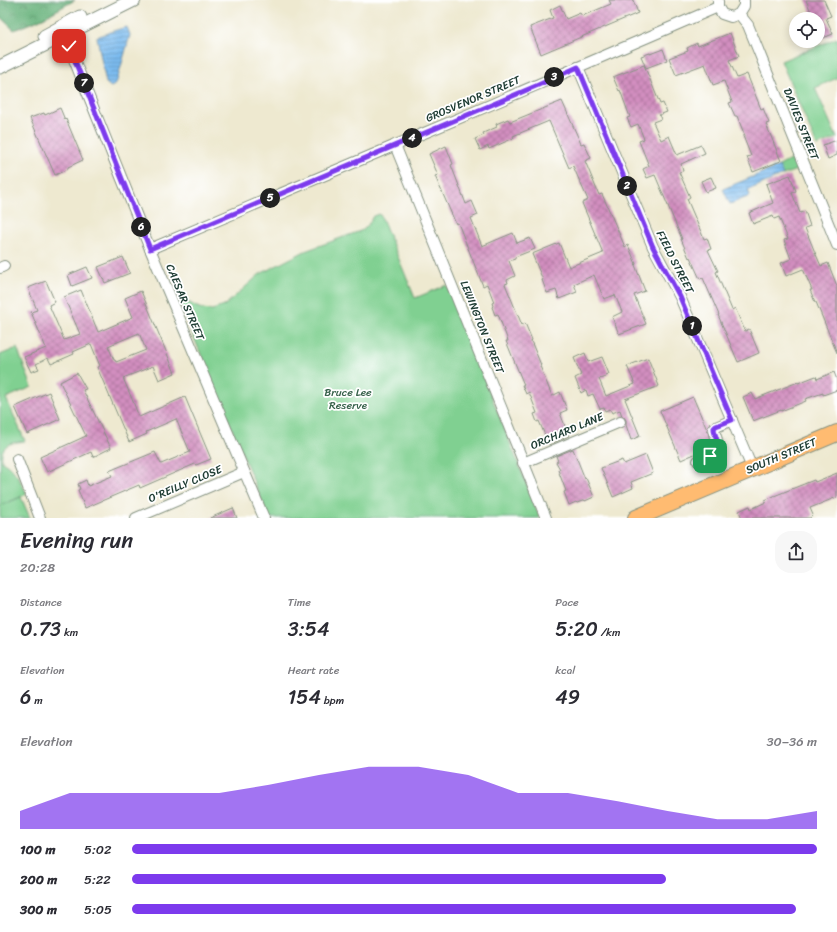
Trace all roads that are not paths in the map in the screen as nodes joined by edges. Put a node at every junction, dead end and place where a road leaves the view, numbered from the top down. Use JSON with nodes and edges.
{"nodes":[{"id":1,"x":114,"y":0,"type":"edge"},
{"id":2,"x":134,"y":0,"type":"edge"},
{"id":3,"x":744,"y":0,"type":"edge"},
{"id":4,"x":718,"y":4,"type":"edge"},
{"id":5,"x":739,"y":14,"type":"junction"},
{"id":6,"x":62,"y":31,"type":"junction"},
{"id":7,"x":0,"y":58,"type":"edge"},
{"id":8,"x":0,"y":67,"type":"edge"},
{"id":9,"x":578,"y":67,"type":"junction"},
{"id":10,"x":395,"y":145,"type":"junction"},
{"id":11,"x":837,"y":245,"type":"edge"},
{"id":12,"x":150,"y":249,"type":"junction"},
{"id":13,"x":732,"y":420,"type":"junction"},
{"id":14,"x":620,"y":422,"type":"dead end"},
{"id":15,"x":837,"y":432,"type":"edge"},
{"id":16,"x":17,"y":459,"type":"dead end"},
{"id":17,"x":698,"y":461,"type":"dead end"},
{"id":18,"x":523,"y":462,"type":"junction"},
{"id":19,"x":752,"y":468,"type":"junction"},
{"id":20,"x":244,"y":472,"type":"junction"},
{"id":21,"x":40,"y":518,"type":"edge"},
{"id":22,"x":136,"y":518,"type":"edge"},
{"id":23,"x":264,"y":518,"type":"edge"},
{"id":24,"x":546,"y":518,"type":"edge"},
{"id":25,"x":636,"y":518,"type":"edge"}],
"edges":[{"from":1,"to":6,"type":"street"},
{"from":2,"to":6,"type":"street"},
{"from":3,"to":5,"type":"street"},
{"from":4,"to":5,"type":"street"},
{"from":4,"to":9,"type":"street","name":"GROSVENOR STREET"},
{"from":5,"to":11,"type":"street","name":"DAVIES STREET"},
{"from":6,"to":7,"type":"street"},
{"from":6,"to":8,"type":"street"},
{"from":6,"to":12,"type":"street","name":"CAESAR STREET"},
{"from":9,"to":10,"type":"street","name":"GROSVENOR STREET"},
{"from":9,"to":13,"type":"street","name":"FIELD STREET"},
{"from":10,"to":12,"type":"street","name":"GROSVENOR STREET"},
{"from":10,"to":18,"type":"street","name":"LEWINGTON STREET"},
{"from":12,"to":20,"type":"street","name":"CAESAR STREET"},
{"from":13,"to":17,"type":"street"},
{"from":13,"to":19,"type":"street","name":"FIELD STREET"},
{"from":14,"to":18,"type":"street","name":"ORCHARD LANE"},
{"from":15,"to":19,"type":"main road","name":"SOUTH STREET"},
{"from":16,"to":21,"type":"street"},
{"from":18,"to":24,"type":"street","name":"LEWINGTON STREET"},
{"from":19,"to":25,"type":"main road","name":"SOUTH STREET"},
{"from":20,"to":22,"type":"street","name":"O'REILLY CLOSE"},
{"from":20,"to":23,"type":"street","name":"CAESAR STREET"}]}
